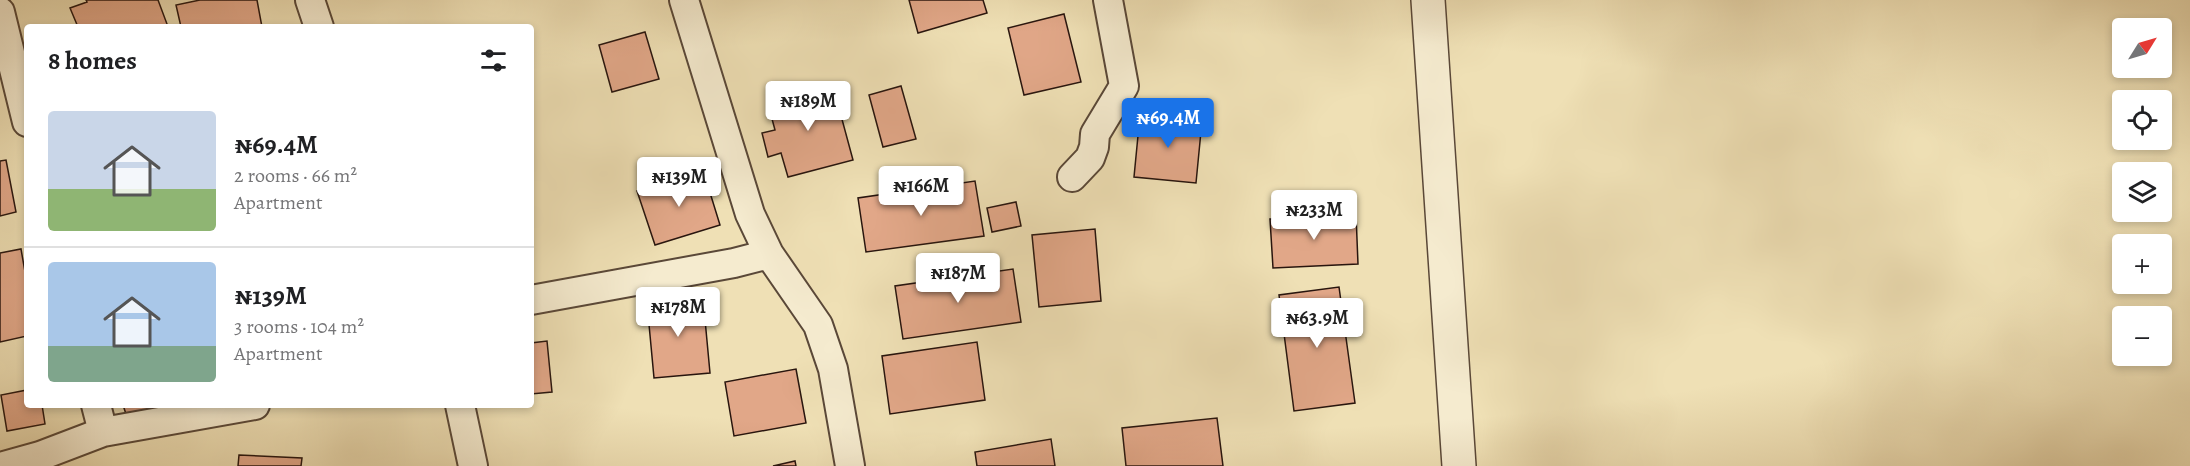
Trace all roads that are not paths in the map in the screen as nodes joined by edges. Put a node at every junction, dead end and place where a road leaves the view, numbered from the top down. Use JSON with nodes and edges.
{"nodes":[{"id":1,"x":310,"y":0,"type":"edge"},
{"id":2,"x":684,"y":0,"type":"edge"},
{"id":3,"x":1108,"y":0,"type":"edge"},
{"id":4,"x":1428,"y":0,"type":"edge"},
{"id":5,"x":1,"y":19,"type":"edge"},
{"id":6,"x":318,"y":24,"type":"edge"},
{"id":7,"x":24,"y":110,"type":"edge"},
{"id":8,"x":1072,"y":177,"type":"dead end"},
{"id":9,"x":769,"y":254,"type":"junction"},
{"id":10,"x":534,"y":299,"type":"edge"},
{"id":11,"x":219,"y":408,"type":"edge"},
{"id":12,"x":461,"y":408,"type":"edge"},
{"id":13,"x":100,"y":418,"type":"edge"},
{"id":14,"x":40,"y":461,"type":"edge"},
{"id":15,"x":4,"y":466,"type":"edge"},
{"id":16,"x":473,"y":466,"type":"edge"},
{"id":17,"x":850,"y":466,"type":"edge"},
{"id":18,"x":1459,"y":466,"type":"edge"}],
"edges":[{"from":1,"to":6,"type":"street"},
{"from":2,"to":9,"type":"street"},
{"from":3,"to":8,"type":"street"},
{"from":4,"to":18,"type":"street"},
{"from":5,"to":7,"type":"street"},
{"from":9,"to":10,"type":"street"},
{"from":9,"to":17,"type":"street"},
{"from":11,"to":13,"type":"street"},
{"from":12,"to":16,"type":"street"},
{"from":13,"to":14,"type":"street"},
{"from":14,"to":15,"type":"street"}]}
